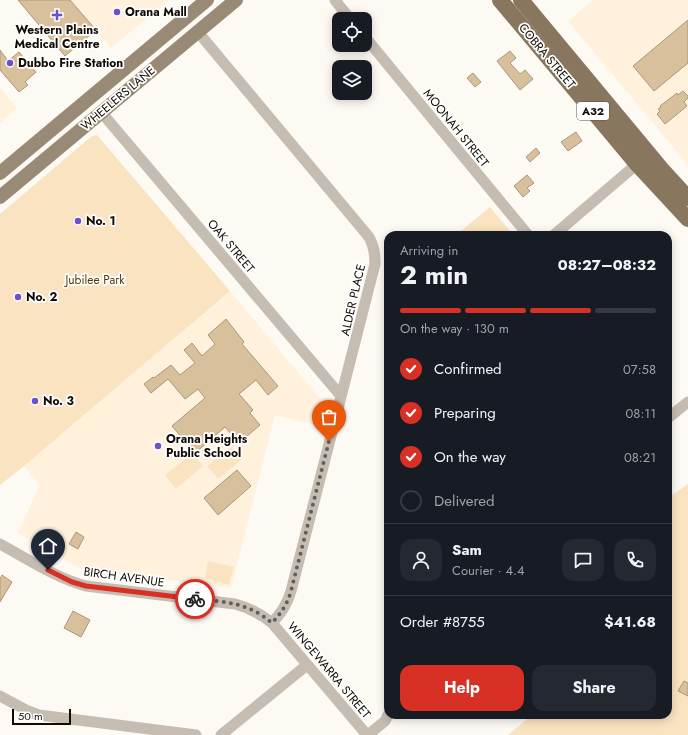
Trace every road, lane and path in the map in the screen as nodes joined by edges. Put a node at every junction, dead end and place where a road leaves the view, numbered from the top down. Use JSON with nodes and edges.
{"nodes":[{"id":1,"x":207,"y":0,"type":"edge"},
{"id":2,"x":236,"y":0,"type":"edge"},
{"id":3,"x":335,"y":0,"type":"edge"},
{"id":4,"x":500,"y":0,"type":"edge"},
{"id":5,"x":521,"y":0,"type":"edge"},
{"id":6,"x":344,"y":12,"type":"edge"},
{"id":7,"x":198,"y":32,"type":"junction"},
{"id":8,"x":372,"y":46,"type":"edge"},
{"id":9,"x":102,"y":113,"type":"junction"},
{"id":10,"x":643,"y":146,"type":"junction"},
{"id":11,"x":637,"y":164,"type":"junction"},
{"id":12,"x":0,"y":173,"type":"edge"},
{"id":13,"x":0,"y":197,"type":"edge"},
{"id":14,"x":688,"y":198,"type":"edge"},
{"id":15,"x":688,"y":219,"type":"edge"},
{"id":16,"x":525,"y":231,"type":"edge"},
{"id":17,"x":559,"y":231,"type":"edge"},
{"id":18,"x":341,"y":396,"type":"junction"},
{"id":19,"x":688,"y":402,"type":"edge"},
{"id":20,"x":672,"y":415,"type":"edge"},
{"id":21,"x":0,"y":544,"type":"edge"},
{"id":22,"x":272,"y":623,"type":"junction"},
{"id":23,"x":307,"y":665,"type":"junction"},
{"id":24,"x":0,"y":696,"type":"edge"},
{"id":25,"x":386,"y":719,"type":"edge"},
{"id":26,"x":196,"y":735,"type":"edge"},
{"id":27,"x":221,"y":735,"type":"edge"},
{"id":28,"x":368,"y":735,"type":"edge"}],
"edges":[{"from":1,"to":12,"type":"main road","name":"WHEELERS LANE"},
{"from":2,"to":7,"type":"main road","name":"WHEELERS LANE"},
{"from":3,"to":6,"type":"street"},
{"from":4,"to":11,"type":"highway","name":"COBRA STREET","number":"A32"},
{"from":5,"to":10,"type":"highway","name":"COBRA STREET","number":"A32"},
{"from":7,"to":9,"type":"main road","name":"WHEELERS LANE"},
{"from":7,"to":18,"type":"street","name":"ALDER PLACE"},
{"from":8,"to":16,"type":"street","name":"MOONAH STREET"},
{"from":9,"to":13,"type":"main road","name":"WHEELERS LANE"},
{"from":9,"to":18,"type":"street","name":"OAK STREET"},
{"from":10,"to":11,"type":"street"},
{"from":10,"to":14,"type":"highway","name":"COBRA STREET","number":"A32"},
{"from":11,"to":15,"type":"highway","name":"COBRA STREET","number":"A32"},
{"from":11,"to":17,"type":"street"},
{"from":18,"to":22,"type":"street","name":"ALDER PLACE"},
{"from":19,"to":20,"type":"street"},
{"from":21,"to":22,"type":"street","name":"BIRCH AVENUE"},
{"from":22,"to":23,"type":"street","name":"WINGEWARRA STREET"},
{"from":23,"to":27,"type":"street"},
{"from":23,"to":28,"type":"street","name":"WINGEWARRA STREET"},
{"from":24,"to":26,"type":"street"},
{"from":25,"to":28,"type":"street"}]}
